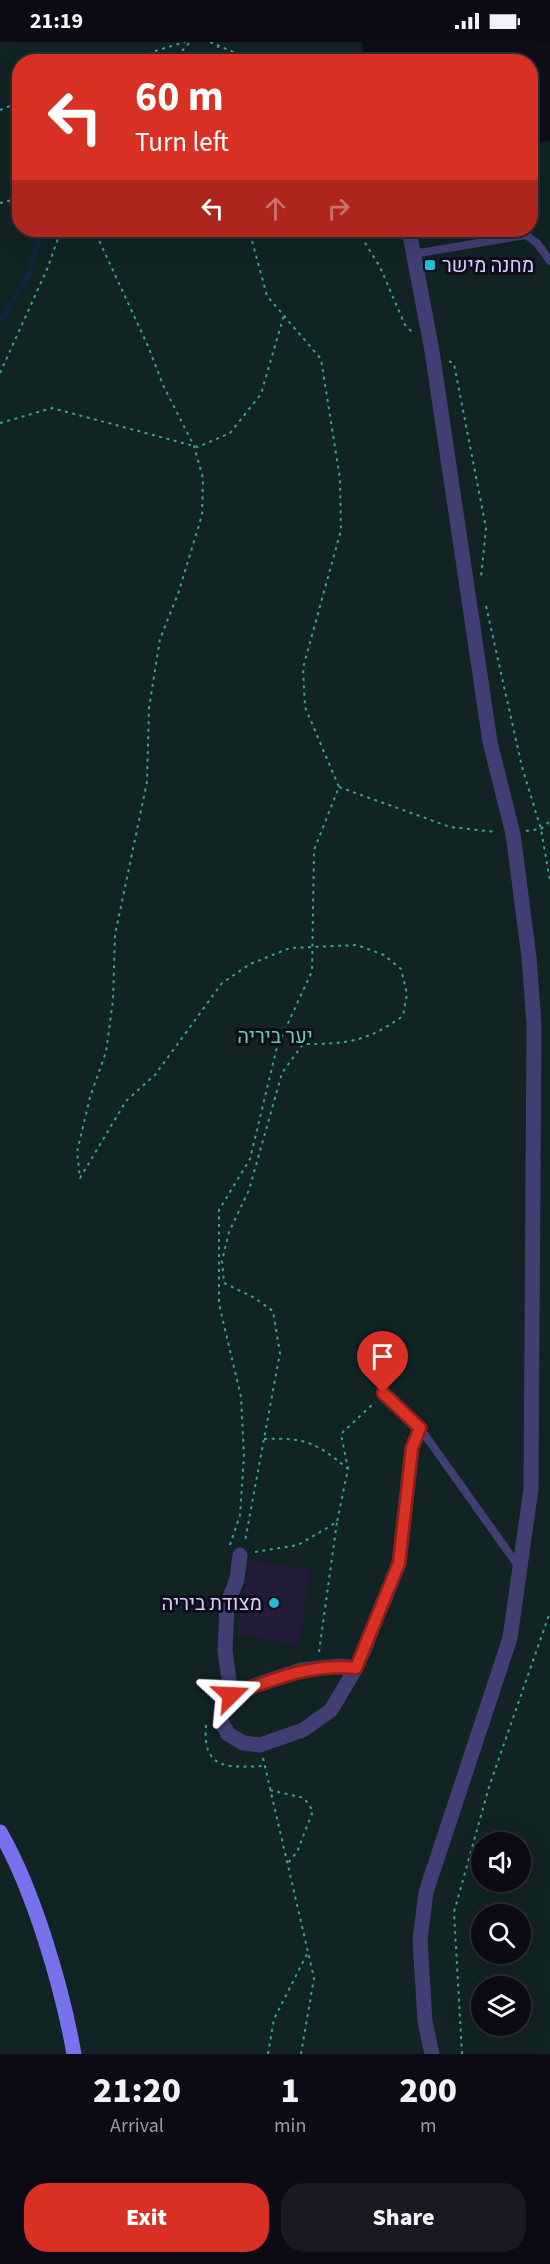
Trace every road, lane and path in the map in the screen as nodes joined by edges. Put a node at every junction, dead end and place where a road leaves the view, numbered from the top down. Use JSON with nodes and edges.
{"nodes":[{"id":1,"x":185,"y":42,"type":"edge"},
{"id":2,"x":190,"y":42,"type":"edge"},
{"id":3,"x":210,"y":42,"type":"edge"},
{"id":4,"x":219,"y":44,"type":"junction"},
{"id":5,"x":145,"y":54,"type":"edge"},
{"id":6,"x":179,"y":54,"type":"edge"},
{"id":7,"x":216,"y":54,"type":"edge"},
{"id":8,"x":240,"y":54,"type":"edge"},
{"id":9,"x":59,"y":237,"type":"edge"},
{"id":10,"x":97,"y":237,"type":"edge"},
{"id":11,"x":251,"y":237,"type":"edge"},
{"id":12,"x":361,"y":237,"type":"edge"},
{"id":13,"x":410,"y":237,"type":"edge"},
{"id":14,"x":514,"y":237,"type":"edge"},
{"id":15,"x":529,"y":237,"type":"edge"},
{"id":16,"x":414,"y":254,"type":"junction"},
{"id":17,"x":550,"y":261,"type":"edge"},
{"id":18,"x":284,"y":315,"type":"junction"},
{"id":19,"x":432,"y":351,"type":"junction"},
{"id":20,"x":0,"y":373,"type":"edge"},
{"id":21,"x":0,"y":423,"type":"edge"},
{"id":22,"x":194,"y":446,"type":"junction"},
{"id":23,"x":481,"y":580,"type":"dead end"},
{"id":24,"x":485,"y":603,"type":"dead end"},
{"id":25,"x":339,"y":786,"type":"junction"},
{"id":26,"x":550,"y":821,"type":"edge"},
{"id":27,"x":541,"y":829,"type":"junction"},
{"id":28,"x":513,"y":834,"type":"junction"},
{"id":29,"x":550,"y":881,"type":"edge"},
{"id":30,"x":313,"y":947,"type":"junction"},
{"id":31,"x":383,"y":1393,"type":"joint"},
{"id":32,"x":420,"y":1428,"type":"junction"},
{"id":33,"x":264,"y":1439,"type":"junction"},
{"id":34,"x":348,"y":1469,"type":"junction"},
{"id":35,"x":337,"y":1522,"type":"junction"},
{"id":36,"x":235,"y":1550,"type":"junction"},
{"id":37,"x":521,"y":1571,"type":"junction"},
{"id":38,"x":550,"y":1612,"type":"edge"},
{"id":39,"x":367,"y":1643,"type":"dead end"},
{"id":40,"x":309,"y":1657,"type":"dead end"},
{"id":41,"x":356,"y":1668,"type":"junction"},
{"id":42,"x":231,"y":1695,"type":"junction"},
{"id":43,"x":265,"y":1766,"type":"dead end"},
{"id":44,"x":270,"y":1791,"type":"junction"},
{"id":45,"x":0,"y":1832,"type":"edge"},
{"id":46,"x":287,"y":1864,"type":"junction"},
{"id":47,"x":308,"y":1952,"type":"junction"},
{"id":48,"x":74,"y":2054,"type":"edge"},
{"id":49,"x":268,"y":2054,"type":"edge"},
{"id":50,"x":301,"y":2054,"type":"edge"},
{"id":51,"x":432,"y":2054,"type":"edge"},
{"id":52,"x":462,"y":2054,"type":"edge"}],
"edges":[{"from":1,"to":5,"type":"path"},
{"from":2,"to":6,"type":"path"},
{"from":3,"to":4,"type":"path"},
{"from":4,"to":7,"type":"path"},
{"from":4,"to":8,"type":"path"},
{"from":9,"to":20,"type":"path"},
{"from":10,"to":22,"type":"path"},
{"from":11,"to":18,"type":"path"},
{"from":12,"to":19,"type":"path"},
{"from":13,"to":16,"type":"street"},
{"from":14,"to":16,"type":"lane"},
{"from":15,"to":17,"type":"lane"},
{"from":16,"to":19,"type":"street"},
{"from":18,"to":22,"type":"path"},
{"from":18,"to":25,"type":"path"},
{"from":19,"to":23,"type":"path"},
{"from":19,"to":28,"type":"street"},
{"from":21,"to":22,"type":"path"},
{"from":22,"to":30,"type":"path"},
{"from":24,"to":27,"type":"path"},
{"from":25,"to":28,"type":"path"},
{"from":25,"to":30,"type":"path"},
{"from":26,"to":27,"type":"path"},
{"from":27,"to":28,"type":"path"},
{"from":27,"to":29,"type":"path"},
{"from":28,"to":37,"type":"street"},
{"from":30,"to":33,"type":"path"},
{"from":30,"to":36,"type":"path"},
{"from":31,"to":32,"type":"lane"},
{"from":31,"to":34,"type":"path"},
{"from":32,"to":37,"type":"lane"},
{"from":32,"to":41,"type":"street"},
{"from":33,"to":34,"type":"path"},
{"from":33,"to":36,"type":"path"},
{"from":34,"to":35,"type":"path"},
{"from":35,"to":36,"type":"path"},
{"from":35,"to":40,"type":"path"},
{"from":36,"to":42,"type":"street"},
{"from":37,"to":51,"type":"street"},
{"from":38,"to":52,"type":"path"},
{"from":39,"to":41,"type":"street"},
{"from":41,"to":42,"type":"street"},
{"from":41,"to":42,"type":"street"},
{"from":43,"to":44,"type":"path"},
{"from":44,"to":46,"type":"path"},
{"from":44,"to":46,"type":"path"},
{"from":45,"to":48,"type":"main road"},
{"from":46,"to":47,"type":"path"},
{"from":47,"to":49,"type":"path"},
{"from":47,"to":50,"type":"path"}]}
